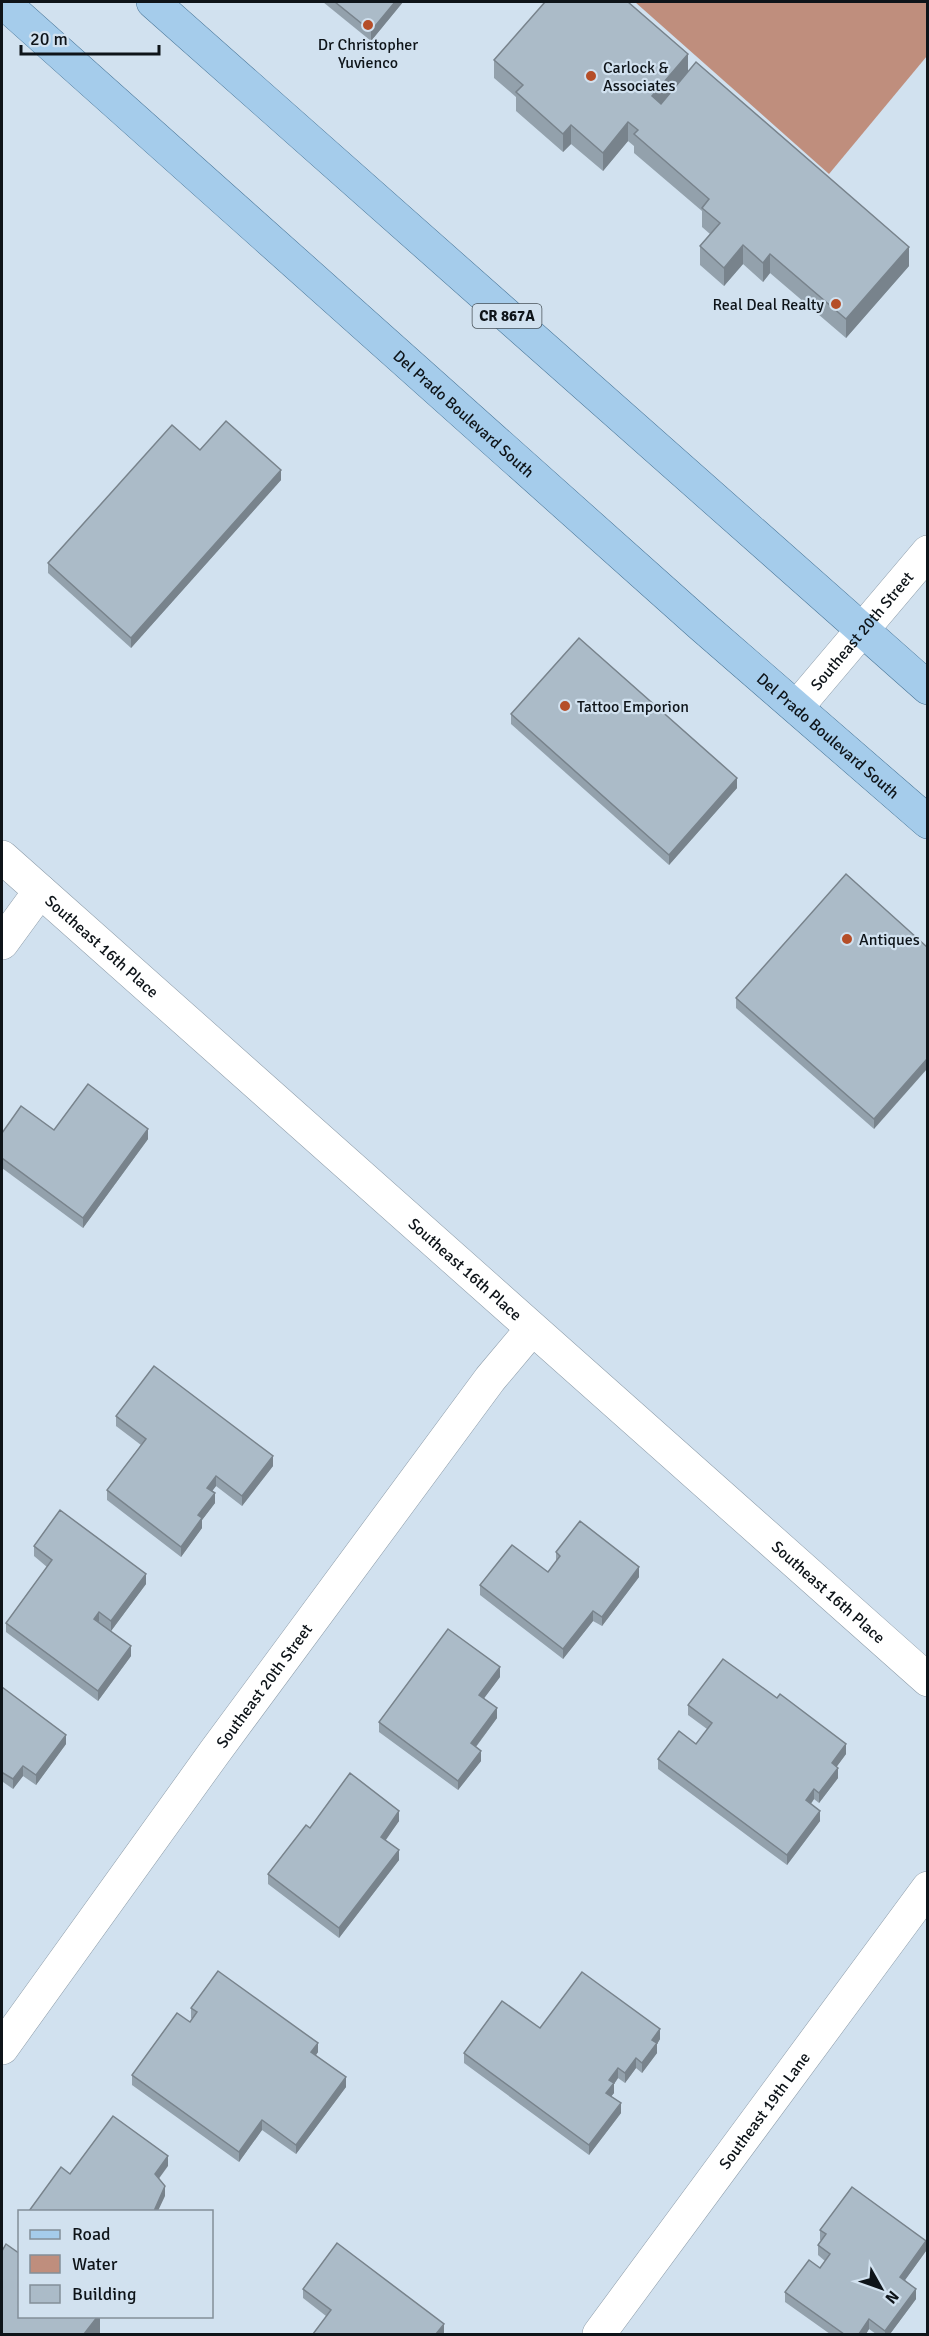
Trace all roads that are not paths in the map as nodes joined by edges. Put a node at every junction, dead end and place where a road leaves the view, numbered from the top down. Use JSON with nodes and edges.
{"nodes":[{"id":1,"x":3,"y":2,"type":"edge"},
{"id":2,"x":153,"y":2,"type":"edge"},
{"id":3,"x":927,"y":552,"type":"edge"},
{"id":4,"x":862,"y":630,"type":"junction"},
{"id":5,"x":927,"y":688,"type":"edge"},
{"id":6,"x":797,"y":707,"type":"junction"},
{"id":7,"x":927,"y":822,"type":"edge"},
{"id":8,"x":2,"y":857,"type":"edge"},
{"id":9,"x":40,"y":891,"type":"junction"},
{"id":10,"x":2,"y":943,"type":"edge"},
{"id":11,"x":532,"y":1329,"type":"junction"},
{"id":12,"x":927,"y":1680,"type":"edge"},
{"id":13,"x":927,"y":1888,"type":"edge"},
{"id":14,"x":2,"y":2048,"type":"edge"},
{"id":15,"x":599,"y":2334,"type":"edge"}],
"edges":[{"from":1,"to":6,"type":"main road","name":"Del Prado Boulevard South"},
{"from":2,"to":4,"type":"main road","number":"CR 867A"},
{"from":3,"to":4,"type":"street","name":"Southeast 20th Street"},
{"from":4,"to":5,"type":"main road","number":"CR 867A"},
{"from":4,"to":6,"type":"street","name":"Southeast 20th Street"},
{"from":6,"to":7,"type":"main road","name":"Del Prado Boulevard South"},
{"from":8,"to":9,"type":"street","name":"Southeast 16th Place"},
{"from":9,"to":10,"type":"street"},
{"from":9,"to":11,"type":"street","name":"Southeast 16th Place"},
{"from":11,"to":12,"type":"street","name":"Southeast 16th Place"},
{"from":11,"to":14,"type":"street","name":"Southeast 20th Street"},
{"from":13,"to":15,"type":"street","name":"Southeast 19th Lane"}]}
